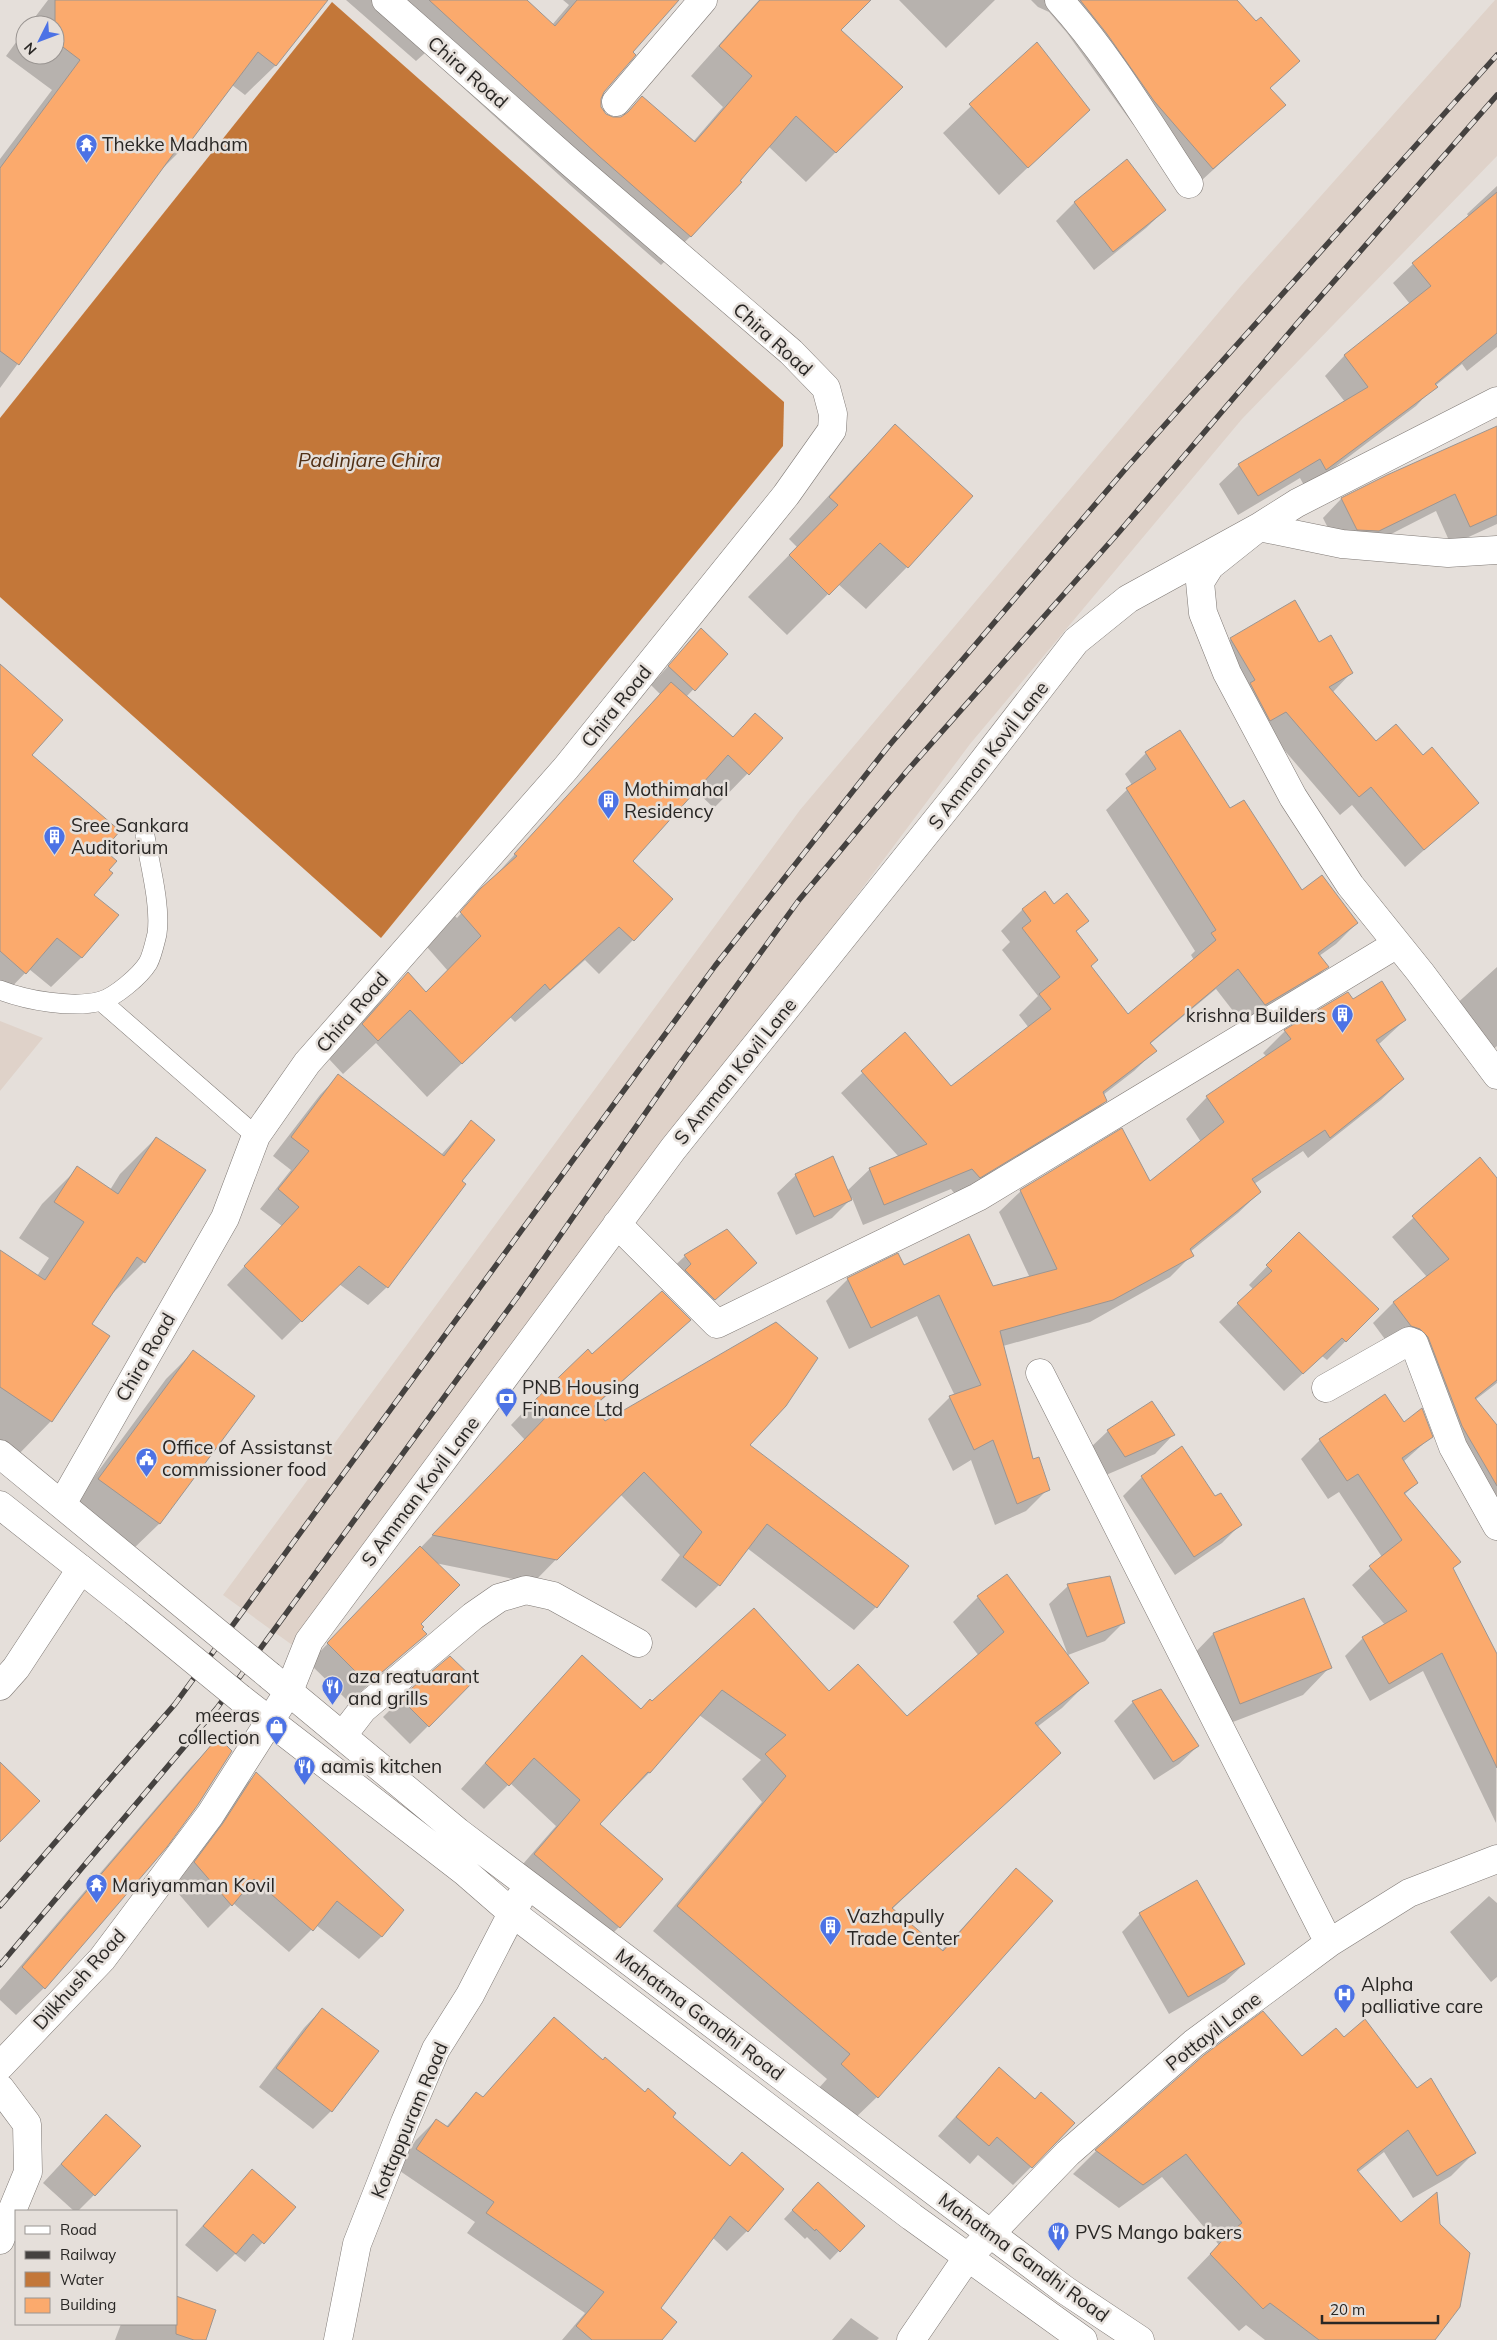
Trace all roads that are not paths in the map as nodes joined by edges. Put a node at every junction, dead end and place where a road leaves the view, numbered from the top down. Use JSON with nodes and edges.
{"nodes":[{"id":1,"x":386,"y":0,"type":"edge"},
{"id":2,"x":703,"y":0,"type":"edge"},
{"id":3,"x":1059,"y":0,"type":"edge"},
{"id":4,"x":616,"y":102,"type":"dead end"},
{"id":5,"x":1189,"y":184,"type":"dead end"},
{"id":6,"x":1497,"y":401,"type":"edge"},
{"id":7,"x":1259,"y":527,"type":"junction"},
{"id":8,"x":1497,"y":550,"type":"edge"},
{"id":9,"x":145,"y":836,"type":"dead end"},
{"id":10,"x":1397,"y":944,"type":"junction"},
{"id":11,"x":0,"y":990,"type":"edge"},
{"id":12,"x":101,"y":1001,"type":"junction"},
{"id":13,"x":1497,"y":1075,"type":"edge"},
{"id":14,"x":256,"y":1136,"type":"junction"},
{"id":15,"x":617,"y":1224,"type":"junction"},
{"id":16,"x":1040,"y":1373,"type":"dead end"},
{"id":17,"x":1326,"y":1388,"type":"dead end"},
{"id":18,"x":0,"y":1454,"type":"edge"},
{"id":19,"x":62,"y":1504,"type":"junction"},
{"id":20,"x":0,"y":1505,"type":"edge"},
{"id":21,"x":1497,"y":1526,"type":"edge"},
{"id":22,"x":81,"y":1569,"type":"junction"},
{"id":23,"x":638,"y":1643,"type":"dead end"},
{"id":24,"x":280,"y":1683,"type":"junction"},
{"id":25,"x":0,"y":1686,"type":"edge"},
{"id":26,"x":270,"y":1721,"type":"junction"},
{"id":27,"x":343,"y":1736,"type":"junction"},
{"id":28,"x":1497,"y":1859,"type":"edge"},
{"id":29,"x":529,"y":1884,"type":"junction"},
{"id":30,"x":511,"y":1912,"type":"junction"},
{"id":31,"x":1329,"y":1943,"type":"junction"},
{"id":32,"x":0,"y":2066,"type":"edge"},
{"id":33,"x":0,"y":2088,"type":"edge"},
{"id":34,"x":990,"y":2234,"type":"junction"},
{"id":35,"x":0,"y":2240,"type":"edge"},
{"id":36,"x":967,"y":2258,"type":"junction"},
{"id":37,"x":338,"y":2340,"type":"edge"},
{"id":38,"x":911,"y":2340,"type":"edge"},
{"id":39,"x":1083,"y":2340,"type":"edge"},
{"id":40,"x":1140,"y":2340,"type":"edge"}],
"edges":[{"from":1,"to":14,"type":"street","name":"Chira Road"},
{"from":2,"to":4,"type":"street"},
{"from":3,"to":5,"type":"street"},
{"from":6,"to":7,"type":"street"},
{"from":7,"to":8,"type":"street"},
{"from":7,"to":10,"type":"street"},
{"from":7,"to":15,"type":"street","name":"S Amman Kovil Lane"},
{"from":9,"to":12,"type":"lane"},
{"from":10,"to":13,"type":"street"},
{"from":10,"to":15,"type":"street"},
{"from":11,"to":12,"type":"lane"},
{"from":12,"to":14,"type":"lane"},
{"from":14,"to":19,"type":"street","name":"Chira Road"},
{"from":15,"to":24,"type":"street","name":"S Amman Kovil Lane"},
{"from":16,"to":31,"type":"street"},
{"from":17,"to":21,"type":"street"},
{"from":18,"to":19,"type":"street"},
{"from":19,"to":24,"type":"street","name":"Mahatma Gandhi Road","bridge":true},
{"from":20,"to":22,"type":"street"},
{"from":22,"to":25,"type":"street"},
{"from":22,"to":26,"type":"street","name":"Mahatma Gandhi Road","bridge":true},
{"from":23,"to":27,"type":"street"},
{"from":24,"to":26,"type":"street","name":"Dilkhush Road"},
{"from":24,"to":27,"type":"street","name":"Mahatma Gandhi Road"},
{"from":26,"to":30,"type":"street","name":"Mahatma Gandhi Road"},
{"from":26,"to":32,"type":"street","name":"Dilkhush Road"},
{"from":27,"to":29,"type":"street","name":"Mahatma Gandhi Road"},
{"from":28,"to":31,"type":"street","name":"Pottayil Lane"},
{"from":29,"to":30,"type":"street","name":"Kottappuram Road"},
{"from":29,"to":34,"type":"street","name":"Mahatma Gandhi Road"},
{"from":30,"to":36,"type":"street","name":"Mahatma Gandhi Road"},
{"from":30,"to":37,"type":"street","name":"Kottappuram Road"},
{"from":31,"to":34,"type":"street","name":"Pottayil Lane"},
{"from":33,"to":35,"type":"street"},
{"from":34,"to":36,"type":"street","name":"Pottayil Lane"},
{"from":34,"to":40,"type":"street","name":"Mahatma Gandhi Road"},
{"from":36,"to":38,"type":"street","name":"Pottayil Lane"},
{"from":36,"to":39,"type":"street","name":"Mahatma Gandhi Road"}]}
